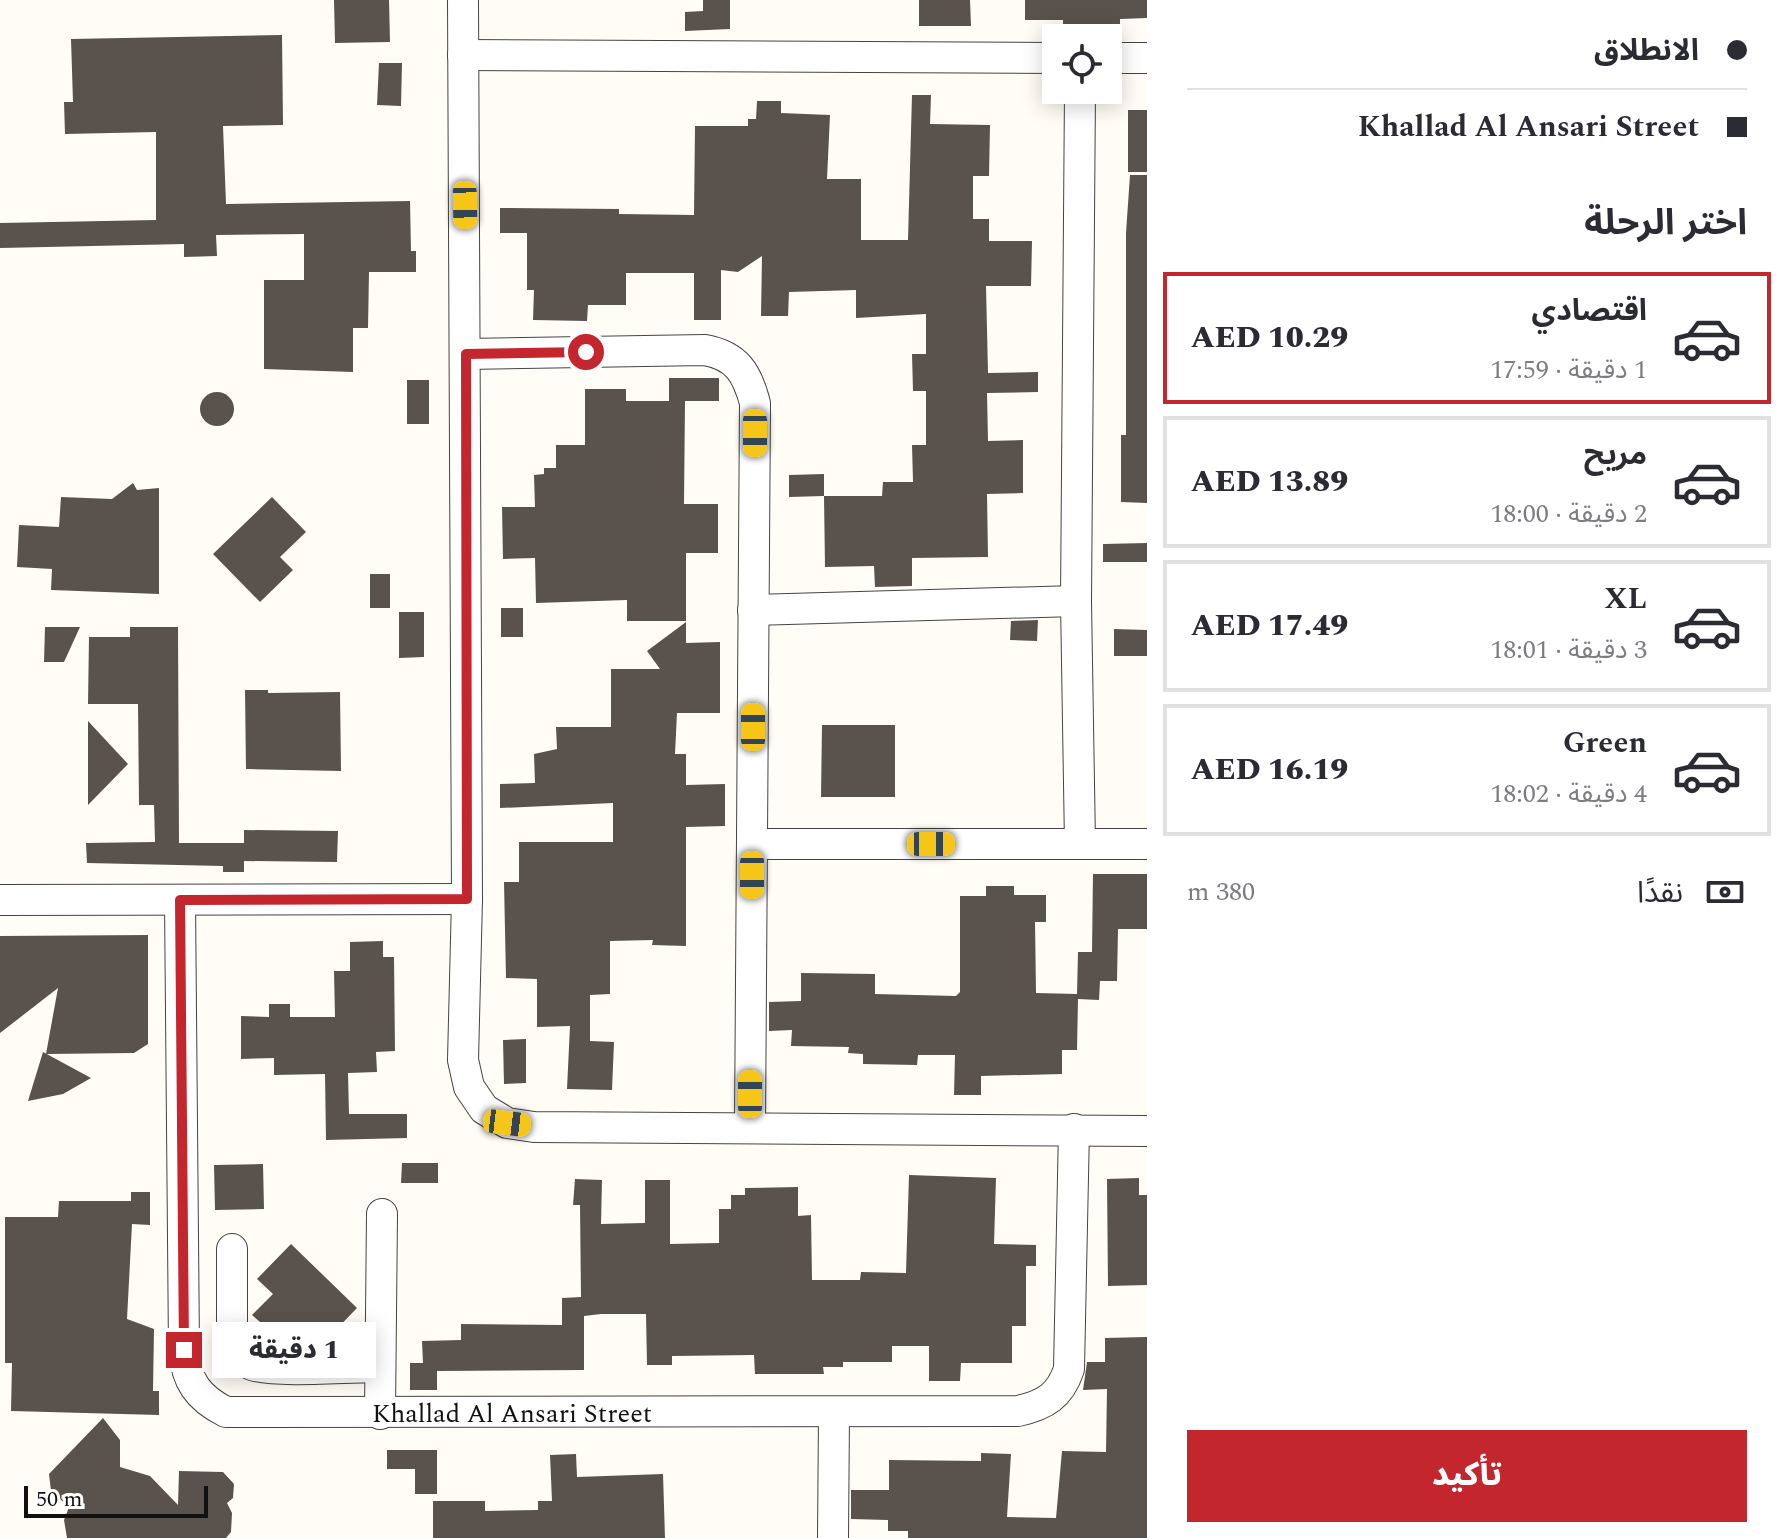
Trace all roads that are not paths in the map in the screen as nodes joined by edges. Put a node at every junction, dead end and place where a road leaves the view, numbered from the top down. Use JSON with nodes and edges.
{"nodes":[{"id":1,"x":463,"y":0,"type":"edge"},
{"id":2,"x":463,"y":55,"type":"junction"},
{"id":3,"x":1042,"y":58,"type":"edge"},
{"id":4,"x":1122,"y":58,"type":"edge"},
{"id":5,"x":1147,"y":58,"type":"edge"},
{"id":6,"x":1080,"y":104,"type":"edge"},
{"id":7,"x":466,"y":354,"type":"junction"},
{"id":8,"x":1076,"y":601,"type":"junction"},
{"id":9,"x":753,"y":610,"type":"junction"},
{"id":10,"x":752,"y":844,"type":"junction"},
{"id":11,"x":1080,"y":844,"type":"junction"},
{"id":12,"x":1147,"y":844,"type":"edge"},
{"id":13,"x":467,"y":899,"type":"junction"},
{"id":14,"x":0,"y":900,"type":"edge"},
{"id":15,"x":180,"y":900,"type":"junction"},
{"id":16,"x":750,"y":1126,"type":"junction"},
{"id":17,"x":1074,"y":1129,"type":"junction"},
{"id":18,"x":1147,"y":1131,"type":"edge"},
{"id":19,"x":382,"y":1214,"type":"dead end"},
{"id":20,"x":232,"y":1249,"type":"dead end"},
{"id":21,"x":380,"y":1367,"type":"junction"},
{"id":22,"x":380,"y":1414,"type":"junction"},
{"id":23,"x":834,"y":1414,"type":"junction"},
{"id":24,"x":833,"y":1538,"type":"edge"}],
"edges":[{"from":1,"to":2,"type":"street"},
{"from":2,"to":3,"type":"street"},
{"from":2,"to":7,"type":"street"},
{"from":4,"to":5,"type":"street"},
{"from":6,"to":8,"type":"street"},
{"from":7,"to":9,"type":"street"},
{"from":7,"to":13,"type":"street"},
{"from":8,"to":9,"type":"street"},
{"from":8,"to":11,"type":"street"},
{"from":9,"to":10,"type":"street"},
{"from":10,"to":11,"type":"street"},
{"from":10,"to":16,"type":"street"},
{"from":11,"to":12,"type":"street"},
{"from":13,"to":15,"type":"street"},
{"from":13,"to":16,"type":"street"},
{"from":14,"to":15,"type":"street"},
{"from":15,"to":22,"type":"street","name":"Khallad Al Ansari Street"},
{"from":16,"to":17,"type":"street"},
{"from":17,"to":18,"type":"street"},
{"from":17,"to":23,"type":"street","name":"Khallad Al Ansari Street"},
{"from":19,"to":21,"type":"street"},
{"from":20,"to":21,"type":"street"},
{"from":21,"to":22,"type":"street"},
{"from":22,"to":23,"type":"street","name":"Khallad Al Ansari Street"},
{"from":23,"to":24,"type":"street"}]}
